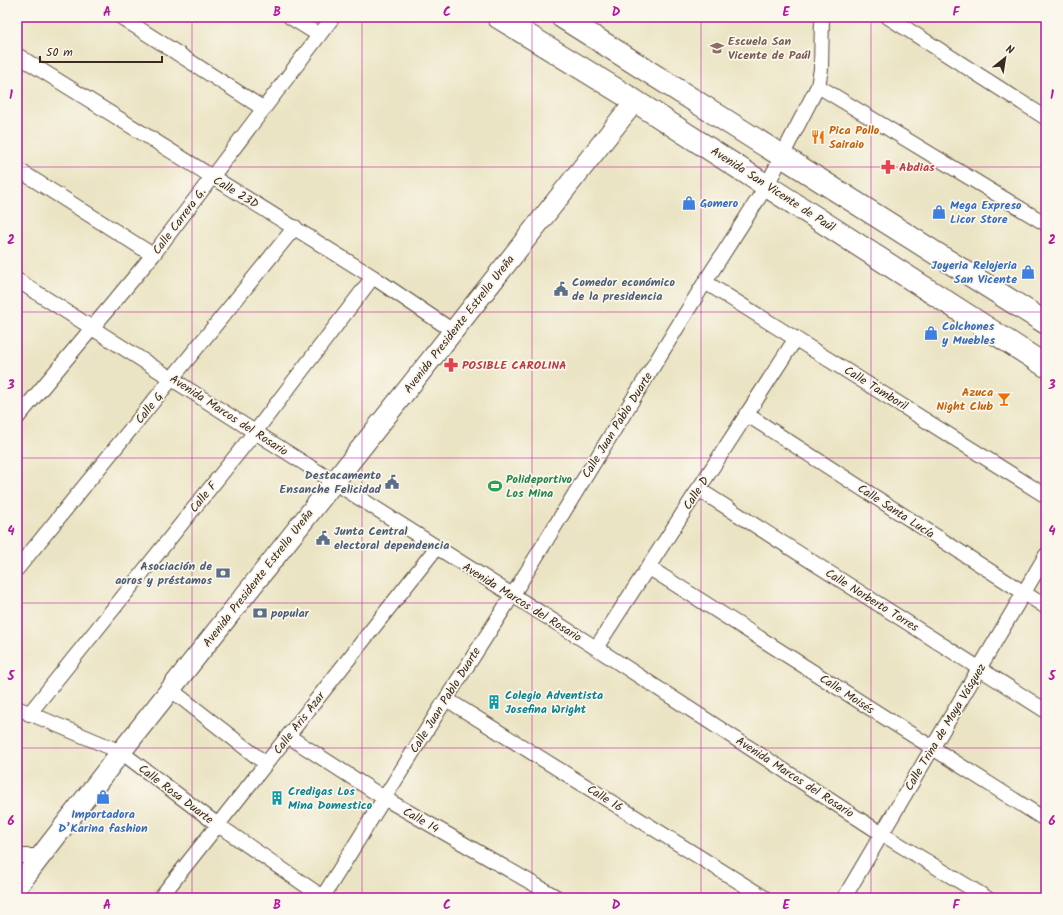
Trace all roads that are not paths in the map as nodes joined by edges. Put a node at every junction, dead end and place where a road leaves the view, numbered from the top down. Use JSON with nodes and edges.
{"nodes":[{"id":1,"x":121,"y":17,"type":"edge"},
{"id":2,"x":290,"y":17,"type":"edge"},
{"id":3,"x":333,"y":17,"type":"edge"},
{"id":4,"x":498,"y":17,"type":"edge"},
{"id":5,"x":562,"y":17,"type":"edge"},
{"id":6,"x":822,"y":17,"type":"edge"},
{"id":7,"x":888,"y":17,"type":"edge"},
{"id":8,"x":319,"y":35,"type":"junction"},
{"id":9,"x":17,"y":55,"type":"edge"},
{"id":10,"x":818,"y":86,"type":"junction"},
{"id":11,"x":635,"y":101,"type":"junction"},
{"id":12,"x":264,"y":109,"type":"junction"},
{"id":13,"x":1046,"y":118,"type":"edge"},
{"id":14,"x":783,"y":156,"type":"junction"},
{"id":15,"x":17,"y":169,"type":"edge"},
{"id":16,"x":212,"y":177,"type":"junction"},
{"id":17,"x":767,"y":185,"type":"junction"},
{"id":18,"x":1046,"y":224,"type":"edge"},
{"id":19,"x":295,"y":227,"type":"junction"},
{"id":20,"x":153,"y":255,"type":"junction"},
{"id":21,"x":373,"y":276,"type":"junction"},
{"id":22,"x":17,"y":280,"type":"edge"},
{"id":23,"x":705,"y":282,"type":"junction"},
{"id":24,"x":1046,"y":323,"type":"edge"},
{"id":25,"x":93,"y":328,"type":"junction"},
{"id":26,"x":453,"y":331,"type":"junction"},
{"id":27,"x":796,"y":338,"type":"junction"},
{"id":28,"x":1046,"y":366,"type":"edge"},
{"id":29,"x":172,"y":379,"type":"junction"},
{"id":30,"x":20,"y":410,"type":"edge"},
{"id":31,"x":746,"y":414,"type":"junction"},
{"id":32,"x":255,"y":432,"type":"junction"},
{"id":33,"x":333,"y":482,"type":"junction"},
{"id":34,"x":698,"y":490,"type":"junction"},
{"id":35,"x":1046,"y":496,"type":"edge"},
{"id":36,"x":437,"y":548,"type":"junction"},
{"id":37,"x":1046,"y":556,"type":"edge"},
{"id":38,"x":648,"y":567,"type":"junction"},
{"id":39,"x":17,"y":570,"type":"edge"},
{"id":40,"x":1024,"y":593,"type":"junction"},
{"id":41,"x":512,"y":596,"type":"junction"},
{"id":42,"x":1046,"y":607,"type":"edge"},
{"id":43,"x":596,"y":648,"type":"junction"},
{"id":44,"x":980,"y":668,"type":"junction"},
{"id":45,"x":170,"y":689,"type":"junction"},
{"id":46,"x":446,"y":699,"type":"junction"},
{"id":47,"x":23,"y":711,"type":"edge"},
{"id":48,"x":1046,"y":711,"type":"edge"},
{"id":49,"x":288,"y":736,"type":"junction"},
{"id":50,"x":932,"y":748,"type":"junction"},
{"id":51,"x":121,"y":752,"type":"junction"},
{"id":52,"x":266,"y":764,"type":"junction"},
{"id":53,"x":384,"y":798,"type":"junction"},
{"id":54,"x":1046,"y":820,"type":"edge"},
{"id":55,"x":218,"y":825,"type":"junction"},
{"id":56,"x":882,"y":834,"type":"junction"},
{"id":57,"x":17,"y":856,"type":"edge"},
{"id":58,"x":42,"y":856,"type":"junction"},
{"id":59,"x":17,"y":887,"type":"edge"},
{"id":60,"x":984,"y":897,"type":"edge"},
{"id":61,"x":160,"y":898,"type":"edge"},
{"id":62,"x":323,"y":898,"type":"edge"},
{"id":63,"x":558,"y":898,"type":"edge"},
{"id":64,"x":765,"y":898,"type":"edge"},
{"id":65,"x":844,"y":898,"type":"edge"}],
"edges":[{"from":1,"to":12,"type":"street"},
{"from":2,"to":8,"type":"street"},
{"from":3,"to":8,"type":"street","name":"Calle Carrera G."},
{"from":4,"to":11,"type":"main road","name":"Avenida San Vicente de Paúl"},
{"from":5,"to":14,"type":"main road"},
{"from":6,"to":10,"type":"street","name":"Calle Juan Pablo Duarte"},
{"from":7,"to":13,"type":"street"},
{"from":8,"to":12,"type":"street","name":"Calle Carrera G."},
{"from":9,"to":16,"type":"street","name":"Calle 23D"},
{"from":10,"to":14,"type":"street","name":"Calle Juan Pablo Duarte"},
{"from":10,"to":18,"type":"street"},
{"from":11,"to":17,"type":"main road","name":"Avenida San Vicente de Paúl"},
{"from":11,"to":26,"type":"main road","name":"Avenida Presidente Estrella Ureña"},
{"from":12,"to":16,"type":"street","name":"Calle Carrera G."},
{"from":14,"to":17,"type":"street","name":"Calle Juan Pablo Duarte"},
{"from":14,"to":24,"type":"main road"},
{"from":15,"to":20,"type":"street"},
{"from":16,"to":19,"type":"street","name":"Calle 23D"},
{"from":16,"to":20,"type":"street","name":"Calle Carrera G."},
{"from":17,"to":23,"type":"street","name":"Calle Juan Pablo Duarte"},
{"from":17,"to":28,"type":"main road","name":"Avenida San Vicente de Paúl"},
{"from":19,"to":21,"type":"street","name":"Calle 23D"},
{"from":19,"to":29,"type":"street","name":"Calle G"},
{"from":20,"to":25,"type":"street","name":"Calle Carrera G."},
{"from":21,"to":26,"type":"street","name":"Calle 23D"},
{"from":21,"to":32,"type":"street","name":"Calle F"},
{"from":22,"to":25,"type":"street","name":"Avenida Marcos del Rosario"},
{"from":23,"to":27,"type":"street","name":"Calle Tamboril"},
{"from":23,"to":41,"type":"street","name":"Calle Juan Pablo Duarte"},
{"from":25,"to":29,"type":"street","name":"Avenida Marcos del Rosario"},
{"from":25,"to":30,"type":"street","name":"Calle Carrera G."},
{"from":26,"to":33,"type":"main road","name":"Avenida Presidente Estrella Ureña"},
{"from":27,"to":31,"type":"street","name":"Calle D"},
{"from":27,"to":35,"type":"street","name":"Calle Tamboril"},
{"from":29,"to":32,"type":"street","name":"Avenida Marcos del Rosario"},
{"from":29,"to":39,"type":"street","name":"Calle G"},
{"from":31,"to":34,"type":"street","name":"Calle D"},
{"from":31,"to":40,"type":"street","name":"Calle Santa Lucía"},
{"from":32,"to":33,"type":"street","name":"Avenida Marcos del Rosario"},
{"from":32,"to":47,"type":"street","name":"Calle F"},
{"from":33,"to":36,"type":"street","name":"Avenida Marcos del Rosario"},
{"from":33,"to":45,"type":"main road","name":"Avenida Presidente Estrella Ureña"},
{"from":34,"to":38,"type":"street","name":"Calle D"},
{"from":34,"to":44,"type":"street","name":"Calle Norberto Torres"},
{"from":36,"to":41,"type":"street","name":"Avenida Marcos del Rosario"},
{"from":36,"to":49,"type":"street","name":"Calle Aris Azar"},
{"from":37,"to":40,"type":"street","name":"Calle Trina de Moya Vásquez"},
{"from":38,"to":43,"type":"street","name":"Calle D"},
{"from":38,"to":50,"type":"street","name":"Calle Moisés"},
{"from":40,"to":42,"type":"street","name":"Calle Santa Lucía"},
{"from":40,"to":44,"type":"street","name":"Calle Trina de Moya Vásquez"},
{"from":41,"to":43,"type":"street","name":"Avenida Marcos del Rosario"},
{"from":41,"to":46,"type":"street","name":"Calle Juan Pablo Duarte"},
{"from":43,"to":56,"type":"street","name":"Avenida Marcos del Rosario"},
{"from":44,"to":48,"type":"street","name":"Calle Norberto Torres"},
{"from":44,"to":50,"type":"street","name":"Calle Trina de Moya Vásquez"},
{"from":45,"to":51,"type":"main road","name":"Avenida Presidente Estrella Ureña"},
{"from":45,"to":52,"type":"street"},
{"from":46,"to":53,"type":"street","name":"Calle Juan Pablo Duarte"},
{"from":46,"to":64,"type":"street","name":"Calle 16"},
{"from":47,"to":51,"type":"street","name":"Calle Rosa Duarte"},
{"from":49,"to":52,"type":"street","name":"Calle Aris Azar"},
{"from":49,"to":53,"type":"street","name":"Calle 14"},
{"from":50,"to":54,"type":"street","name":"Calle Moisés"},
{"from":50,"to":56,"type":"street","name":"Calle Trina de Moya Vásquez"},
{"from":51,"to":55,"type":"street","name":"Calle Rosa Duarte"},
{"from":51,"to":58,"type":"main road","name":"Avenida Presidente Estrella Ureña"},
{"from":52,"to":55,"type":"street","name":"Calle Aris Azar"},
{"from":53,"to":62,"type":"street","name":"Calle Juan Pablo Duarte"},
{"from":53,"to":63,"type":"street","name":"Calle 14"},
{"from":55,"to":61,"type":"street","name":"Calle Aris Azar"},
{"from":55,"to":62,"type":"street","name":"Calle Rosa Duarte"},
{"from":56,"to":60,"type":"street","name":"Avenida Marcos del Rosario"},
{"from":56,"to":65,"type":"street","name":"Calle Trina de Moya Vásquez"},
{"from":57,"to":58,"type":"street"},
{"from":58,"to":59,"type":"main road","name":"Avenida Presidente Estrella Ureña"}]}
